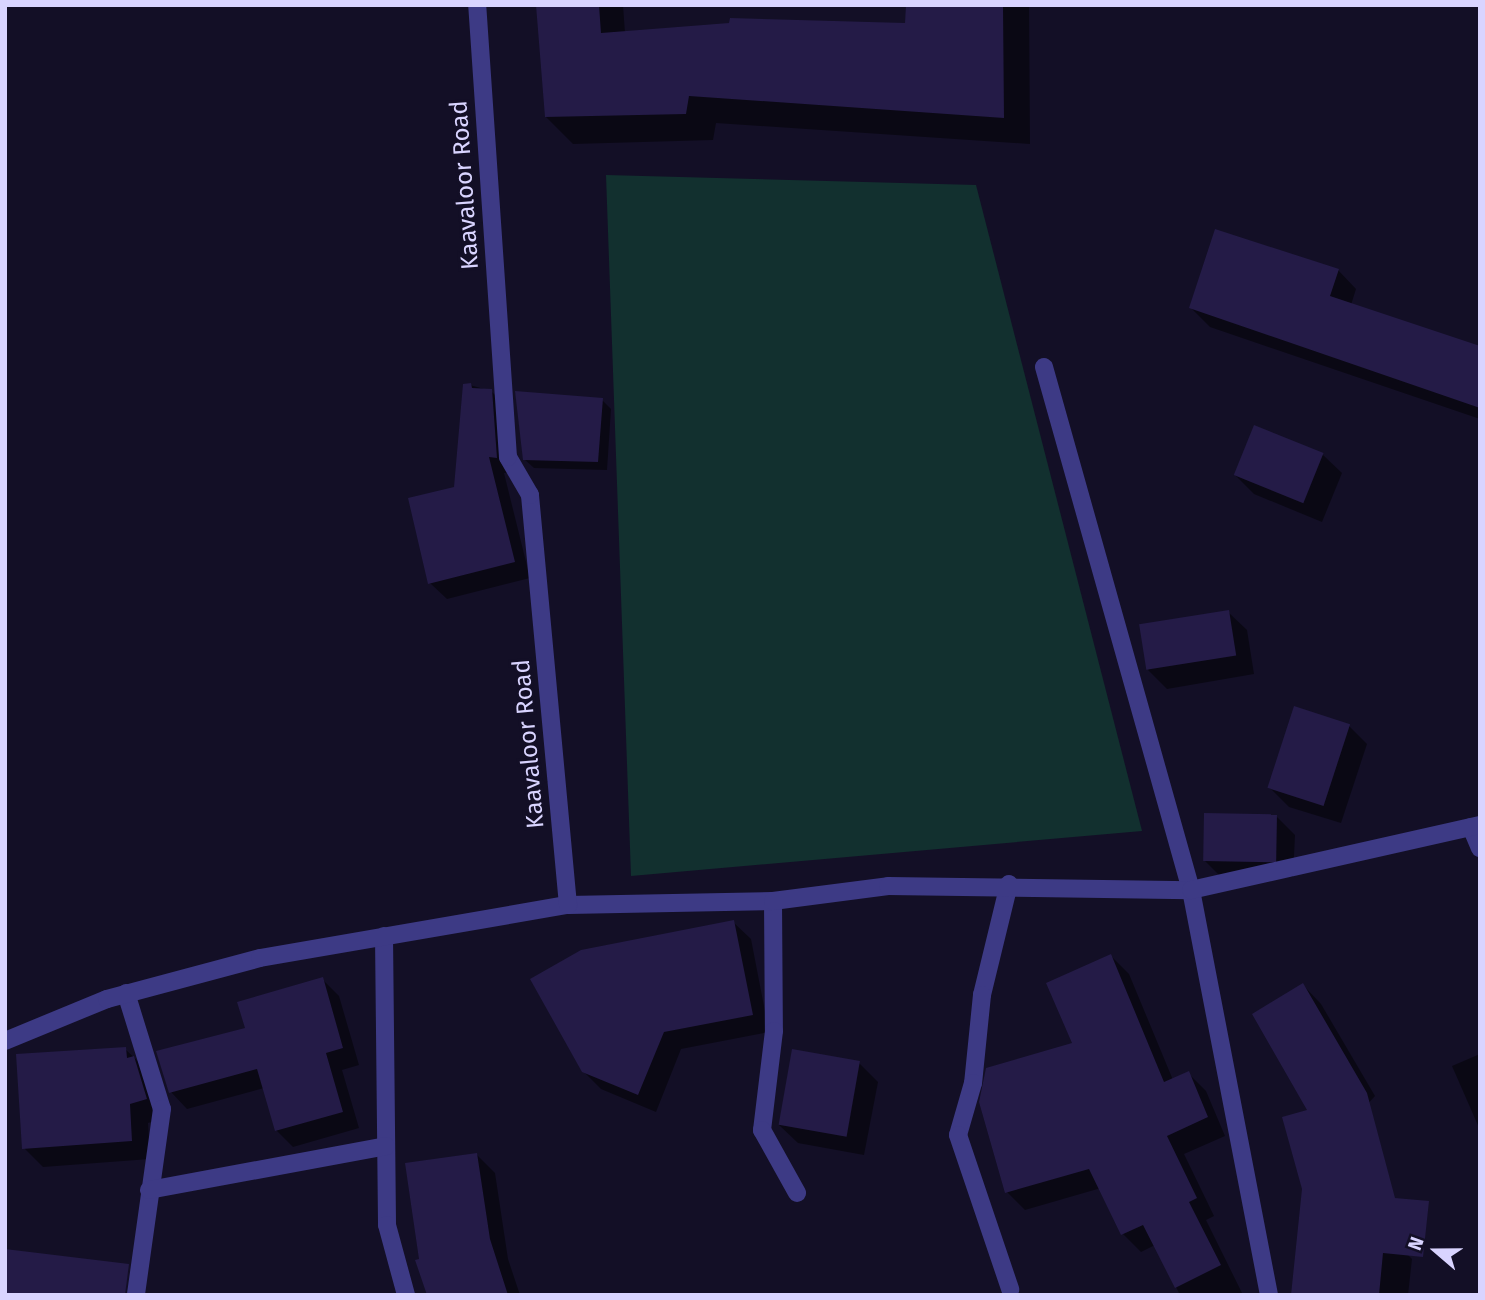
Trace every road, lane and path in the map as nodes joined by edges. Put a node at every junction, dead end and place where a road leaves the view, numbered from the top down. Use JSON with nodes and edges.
{"nodes":[{"id":1,"x":477,"y":5,"type":"edge"},
{"id":2,"x":1044,"y":368,"type":"dead end"},
{"id":3,"x":1475,"y":826,"type":"edge"},
{"id":4,"x":1480,"y":848,"type":"edge"},
{"id":5,"x":1009,"y":884,"type":"junction"},
{"id":6,"x":1191,"y":890,"type":"junction"},
{"id":7,"x":773,"y":901,"type":"junction"},
{"id":8,"x":568,"y":905,"type":"junction"},
{"id":9,"x":384,"y":936,"type":"junction"},
{"id":10,"x":125,"y":993,"type":"junction"},
{"id":11,"x":5,"y":1041,"type":"edge"},
{"id":12,"x":386,"y":1146,"type":"junction"},
{"id":13,"x":149,"y":1190,"type":"junction"},
{"id":14,"x":797,"y":1193,"type":"dead end"},
{"id":15,"x":1010,"y":1289,"type":"dead end"},
{"id":16,"x":136,"y":1295,"type":"edge"},
{"id":17,"x":406,"y":1295,"type":"edge"},
{"id":18,"x":1269,"y":1295,"type":"edge"}],
"edges":[{"from":1,"to":8,"type":"street","name":"Kaavaloor Road"},
{"from":2,"to":6,"type":"street"},
{"from":3,"to":4,"type":"street"},
{"from":3,"to":6,"type":"street"},
{"from":5,"to":6,"type":"street"},
{"from":5,"to":7,"type":"street"},
{"from":5,"to":15,"type":"street"},
{"from":6,"to":18,"type":"street"},
{"from":7,"to":8,"type":"street"},
{"from":7,"to":14,"type":"street"},
{"from":8,"to":9,"type":"street"},
{"from":9,"to":10,"type":"street"},
{"from":9,"to":12,"type":"street"},
{"from":10,"to":11,"type":"street"},
{"from":10,"to":13,"type":"street"},
{"from":12,"to":13,"type":"street"},
{"from":12,"to":17,"type":"street"},
{"from":13,"to":16,"type":"street"}]}
